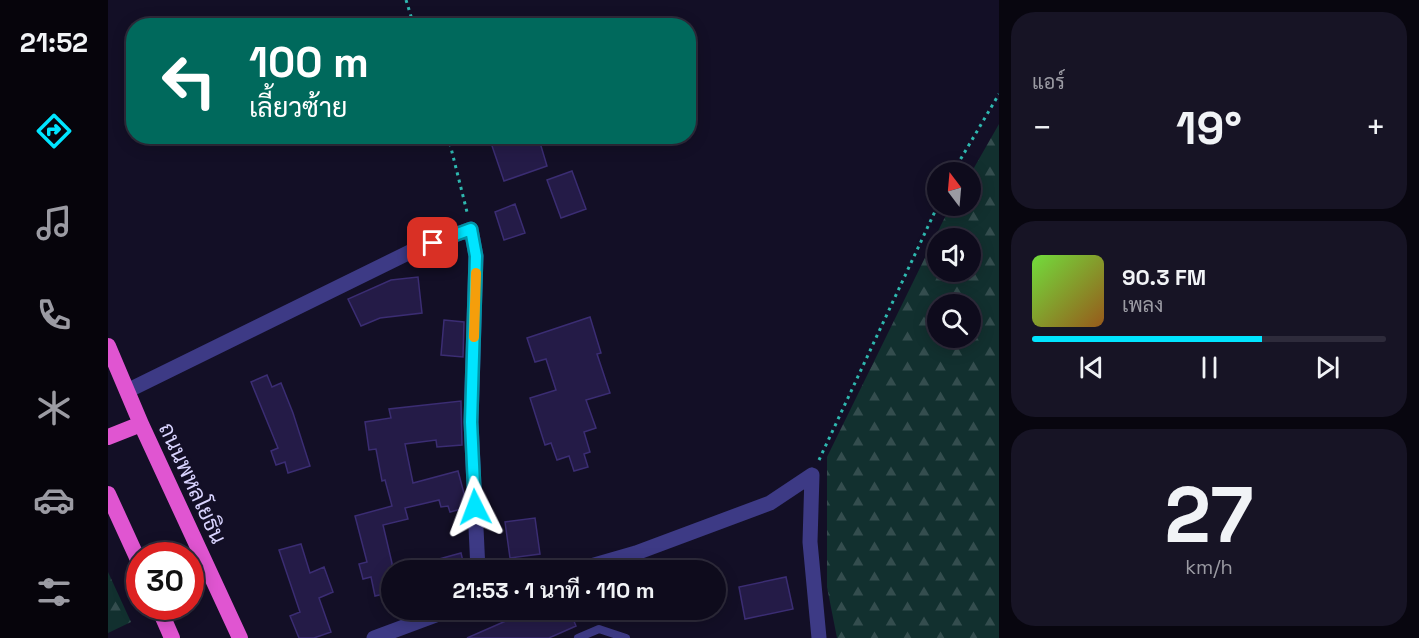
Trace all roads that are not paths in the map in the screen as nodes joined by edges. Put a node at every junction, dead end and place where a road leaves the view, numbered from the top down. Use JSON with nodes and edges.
{"nodes":[{"id":1,"x":108,"y":346,"type":"edge"},
{"id":2,"x":127,"y":391,"type":"junction"},
{"id":3,"x":141,"y":424,"type":"junction"},
{"id":4,"x":108,"y":437,"type":"edge"},
{"id":5,"x":108,"y":494,"type":"edge"},
{"id":6,"x":130,"y":542,"type":"edge"},
{"id":7,"x":478,"y":560,"type":"edge"},
{"id":8,"x":612,"y":560,"type":"edge"},
{"id":9,"x":164,"y":620,"type":"edge"},
{"id":10,"x":422,"y":620,"type":"edge"},
{"id":11,"x":172,"y":638,"type":"edge"},
{"id":12,"x":240,"y":638,"type":"edge"},
{"id":13,"x":374,"y":638,"type":"edge"},
{"id":14,"x":578,"y":638,"type":"edge"},
{"id":15,"x":626,"y":638,"type":"edge"},
{"id":16,"x":819,"y":638,"type":"edge"}],
"edges":[{"from":1,"to":2,"type":"highway","name":"ถนนพหลโยธิน"},
{"from":2,"to":3,"type":"highway","name":"ถนนพหลโยธิน"},
{"from":2,"to":7,"type":"street"},
{"from":3,"to":4,"type":"highway"},
{"from":3,"to":12,"type":"highway","name":"ถนนพหลโยธิน"},
{"from":5,"to":6,"type":"highway"},
{"from":8,"to":16,"type":"street"},
{"from":9,"to":11,"type":"highway"},
{"from":10,"to":13,"type":"street"},
{"from":14,"to":15,"type":"lane"}]}
